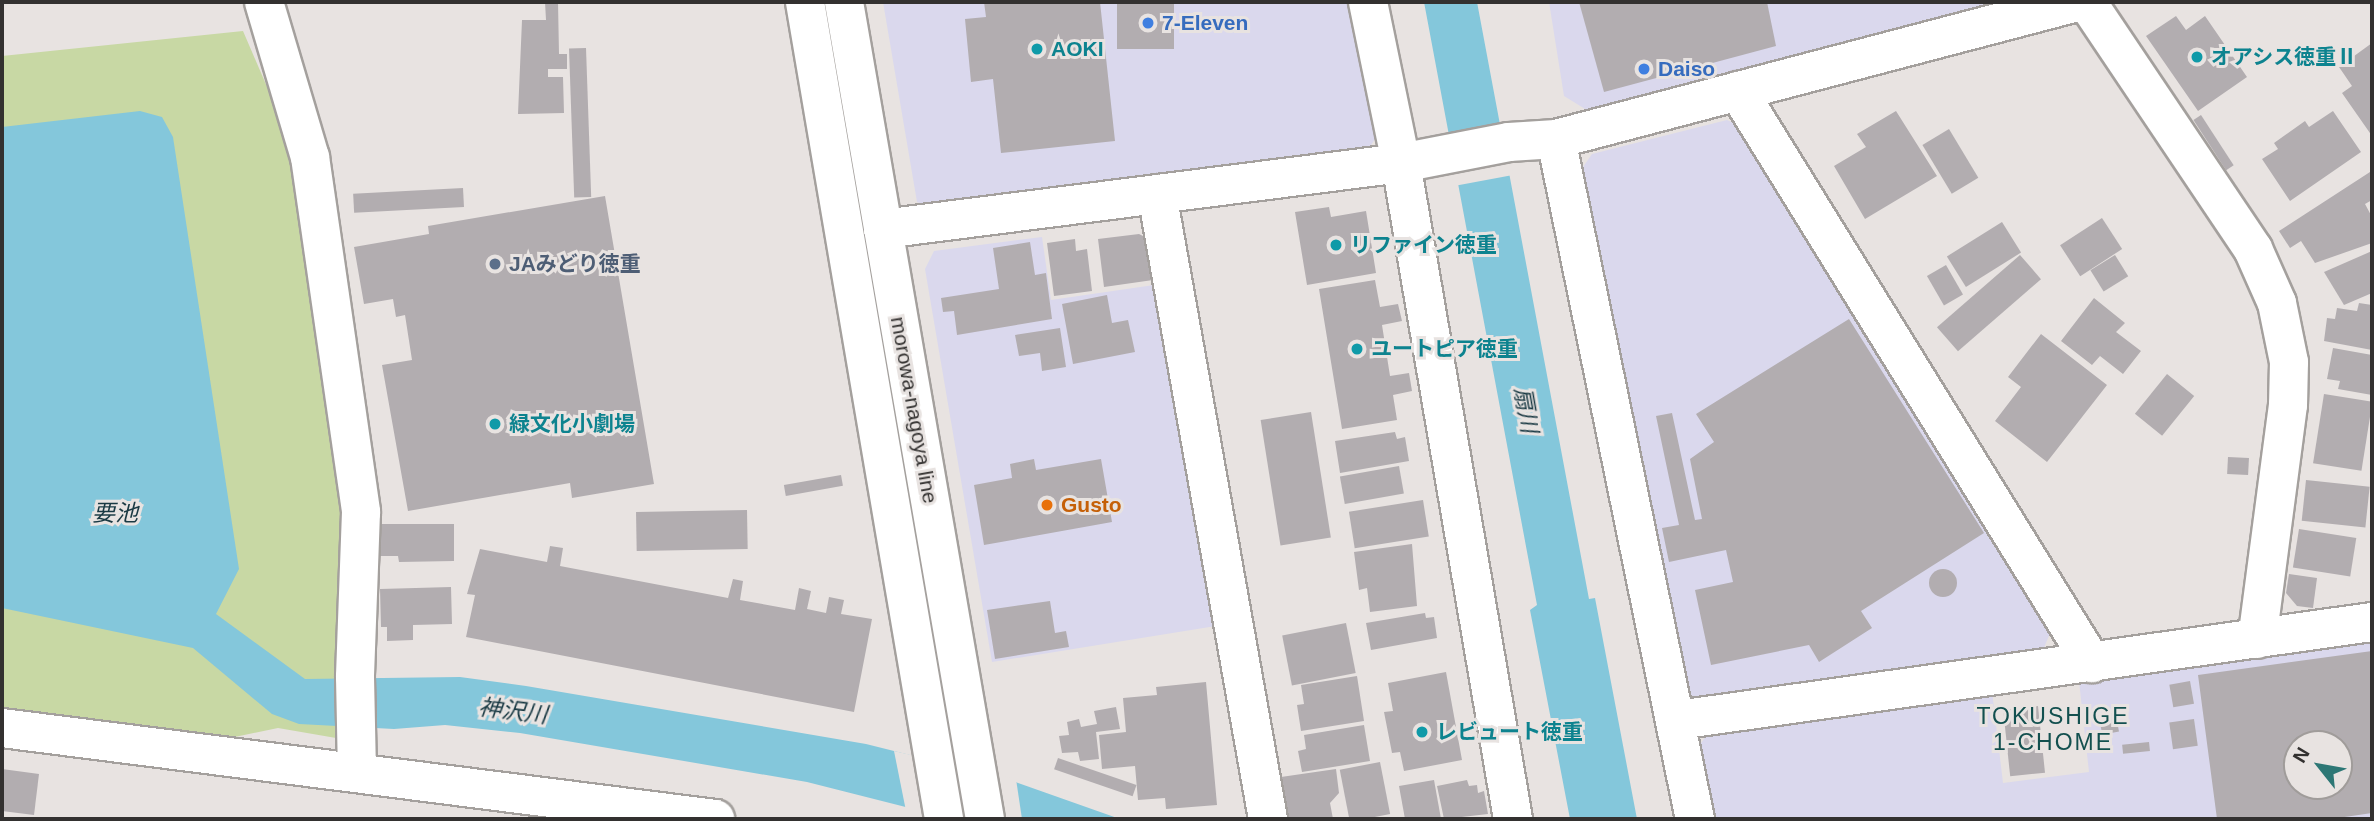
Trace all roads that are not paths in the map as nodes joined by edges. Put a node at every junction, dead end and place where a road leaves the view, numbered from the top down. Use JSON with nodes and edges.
{"nodes":[{"id":1,"x":264,"y":2,"type":"edge"},
{"id":2,"x":805,"y":2,"type":"edge"},
{"id":3,"x":844,"y":2,"type":"edge"},
{"id":4,"x":1368,"y":2,"type":"edge"},
{"id":5,"x":2077,"y":2,"type":"edge"},
{"id":6,"x":2087,"y":2,"type":"edge"},
{"id":7,"x":1738,"y":90,"type":"junction"},
{"id":8,"x":1556,"y":139,"type":"junction"},
{"id":9,"x":1401,"y":163,"type":"junction"},
{"id":10,"x":1157,"y":194,"type":"junction"},
{"id":11,"x":883,"y":229,"type":"junction"},
{"id":12,"x":2372,"y":622,"type":"edge"},
{"id":13,"x":2258,"y":639,"type":"junction"},
{"id":14,"x":2092,"y":663,"type":"junction"},
{"id":15,"x":1678,"y":720,"type":"junction"},
{"id":16,"x":2,"y":728,"type":"edge"},
{"id":17,"x":358,"y":770,"type":"junction"},
{"id":18,"x":715,"y":819,"type":"edge"},
{"id":19,"x":944,"y":819,"type":"edge"},
{"id":20,"x":985,"y":819,"type":"edge"},
{"id":21,"x":1268,"y":819,"type":"edge"},
{"id":22,"x":1513,"y":819,"type":"edge"},
{"id":23,"x":1695,"y":819,"type":"edge"}],
"edges":[{"from":1,"to":17,"type":"street"},
{"from":2,"to":19,"type":"street","name":"morowa-nagoya line"},
{"from":3,"to":11,"type":"street","name":"morowa-nagoya line"},
{"from":4,"to":9,"type":"street"},
{"from":5,"to":7,"type":"street"},
{"from":6,"to":13,"type":"street"},
{"from":7,"to":8,"type":"street"},
{"from":7,"to":14,"type":"street"},
{"from":8,"to":9,"type":"street"},
{"from":8,"to":15,"type":"street"},
{"from":9,"to":10,"type":"street"},
{"from":9,"to":22,"type":"street"},
{"from":10,"to":11,"type":"street"},
{"from":10,"to":21,"type":"street"},
{"from":11,"to":20,"type":"street","name":"morowa-nagoya line"},
{"from":12,"to":13,"type":"street"},
{"from":13,"to":14,"type":"street"},
{"from":14,"to":15,"type":"street"},
{"from":15,"to":23,"type":"street"},
{"from":16,"to":17,"type":"street"},
{"from":17,"to":18,"type":"street"}]}
